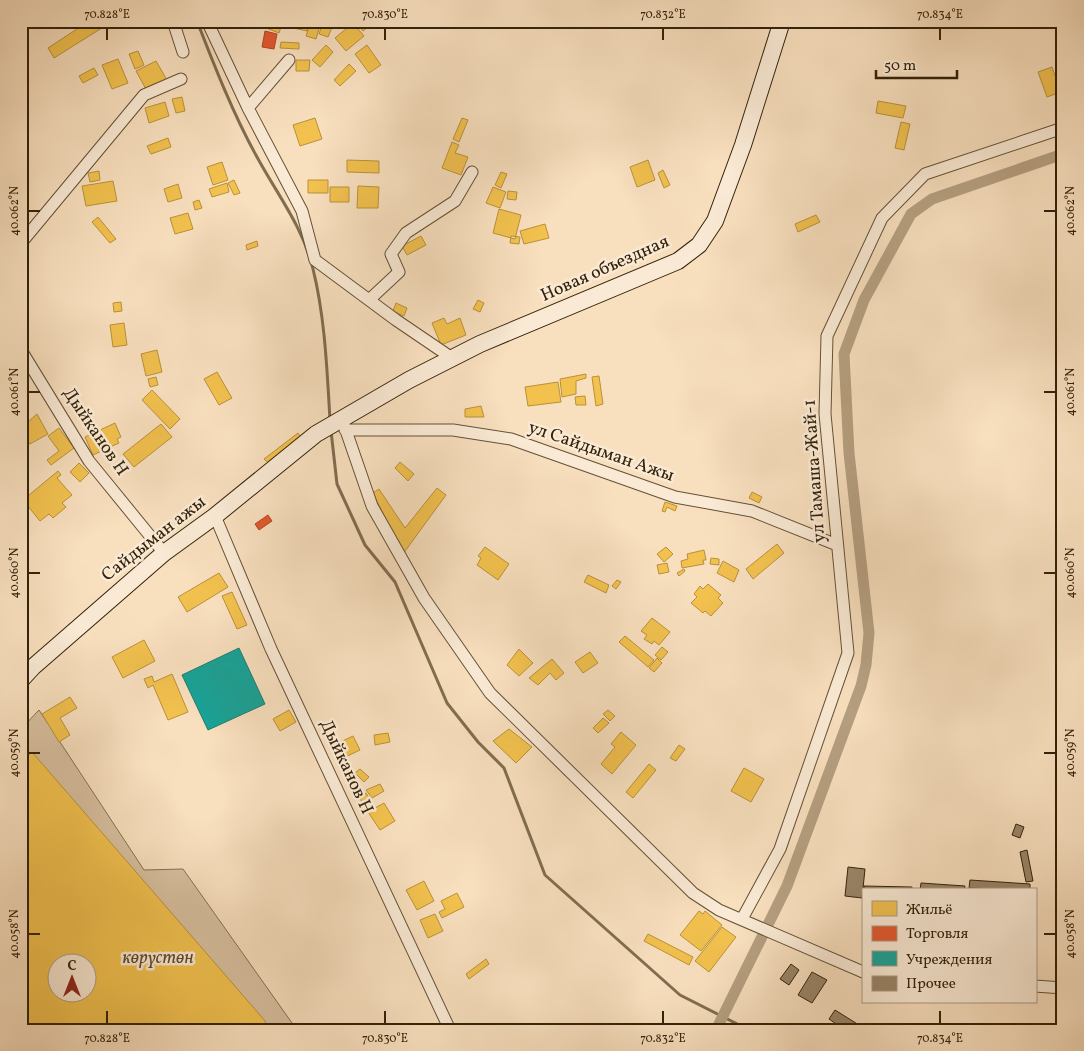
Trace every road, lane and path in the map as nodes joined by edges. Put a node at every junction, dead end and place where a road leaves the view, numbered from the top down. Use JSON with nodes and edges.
{"nodes":[{"id":1,"x":173,"y":21,"type":"edge"},
{"id":2,"x":207,"y":21,"type":"edge"},
{"id":3,"x":782,"y":21,"type":"edge"},
{"id":4,"x":184,"y":52,"type":"dead end"},
{"id":5,"x":289,"y":60,"type":"dead end"},
{"id":6,"x":181,"y":79,"type":"dead end"},
{"id":7,"x":248,"y":108,"type":"junction"},
{"id":8,"x":1063,"y":128,"type":"edge"},
{"id":9,"x":472,"y":172,"type":"dead end"},
{"id":10,"x":21,"y":242,"type":"edge"},
{"id":11,"x":369,"y":300,"type":"junction"},
{"id":12,"x":21,"y":350,"type":"edge"},
{"id":13,"x":452,"y":358,"type":"junction"},
{"id":14,"x":342,"y":423,"type":"junction"},
{"id":15,"x":215,"y":516,"type":"junction"},
{"id":16,"x":838,"y":545,"type":"junction"},
{"id":17,"x":164,"y":553,"type":"junction"},
{"id":18,"x":21,"y":680,"type":"edge"},
{"id":19,"x":743,"y":920,"type":"junction"},
{"id":20,"x":862,"y":972,"type":"edge"},
{"id":21,"x":1036,"y":986,"type":"edge"},
{"id":22,"x":1063,"y":988,"type":"edge"},
{"id":23,"x":450,"y":1030,"type":"edge"}],
"edges":[{"from":1,"to":4,"type":"street"},
{"from":2,"to":7,"type":"street"},
{"from":3,"to":13,"type":"main road","name":"Новая объездная"},
{"from":5,"to":7,"type":"street"},
{"from":6,"to":10,"type":"street"},
{"from":7,"to":11,"type":"street"},
{"from":8,"to":16,"type":"street","name":"ул Тамаша-Жай-1"},
{"from":9,"to":11,"type":"street"},
{"from":11,"to":13,"type":"street"},
{"from":12,"to":17,"type":"street","name":"Дыйканов Н"},
{"from":13,"to":14,"type":"main road","name":"Новая объездная"},
{"from":14,"to":15,"type":"main road","name":"Сайдыман ажы"},
{"from":14,"to":16,"type":"street","name":"ул Сайдыман Ажы"},
{"from":14,"to":19,"type":"street"},
{"from":15,"to":17,"type":"main road","name":"Сайдыман ажы"},
{"from":15,"to":23,"type":"street","name":"Дыйканов Н"},
{"from":16,"to":19,"type":"street","name":"ул Тамаша-Жай-1"},
{"from":17,"to":18,"type":"main road","name":"Сайдыман ажы"},
{"from":19,"to":20,"type":"street"},
{"from":21,"to":22,"type":"street"}]}
